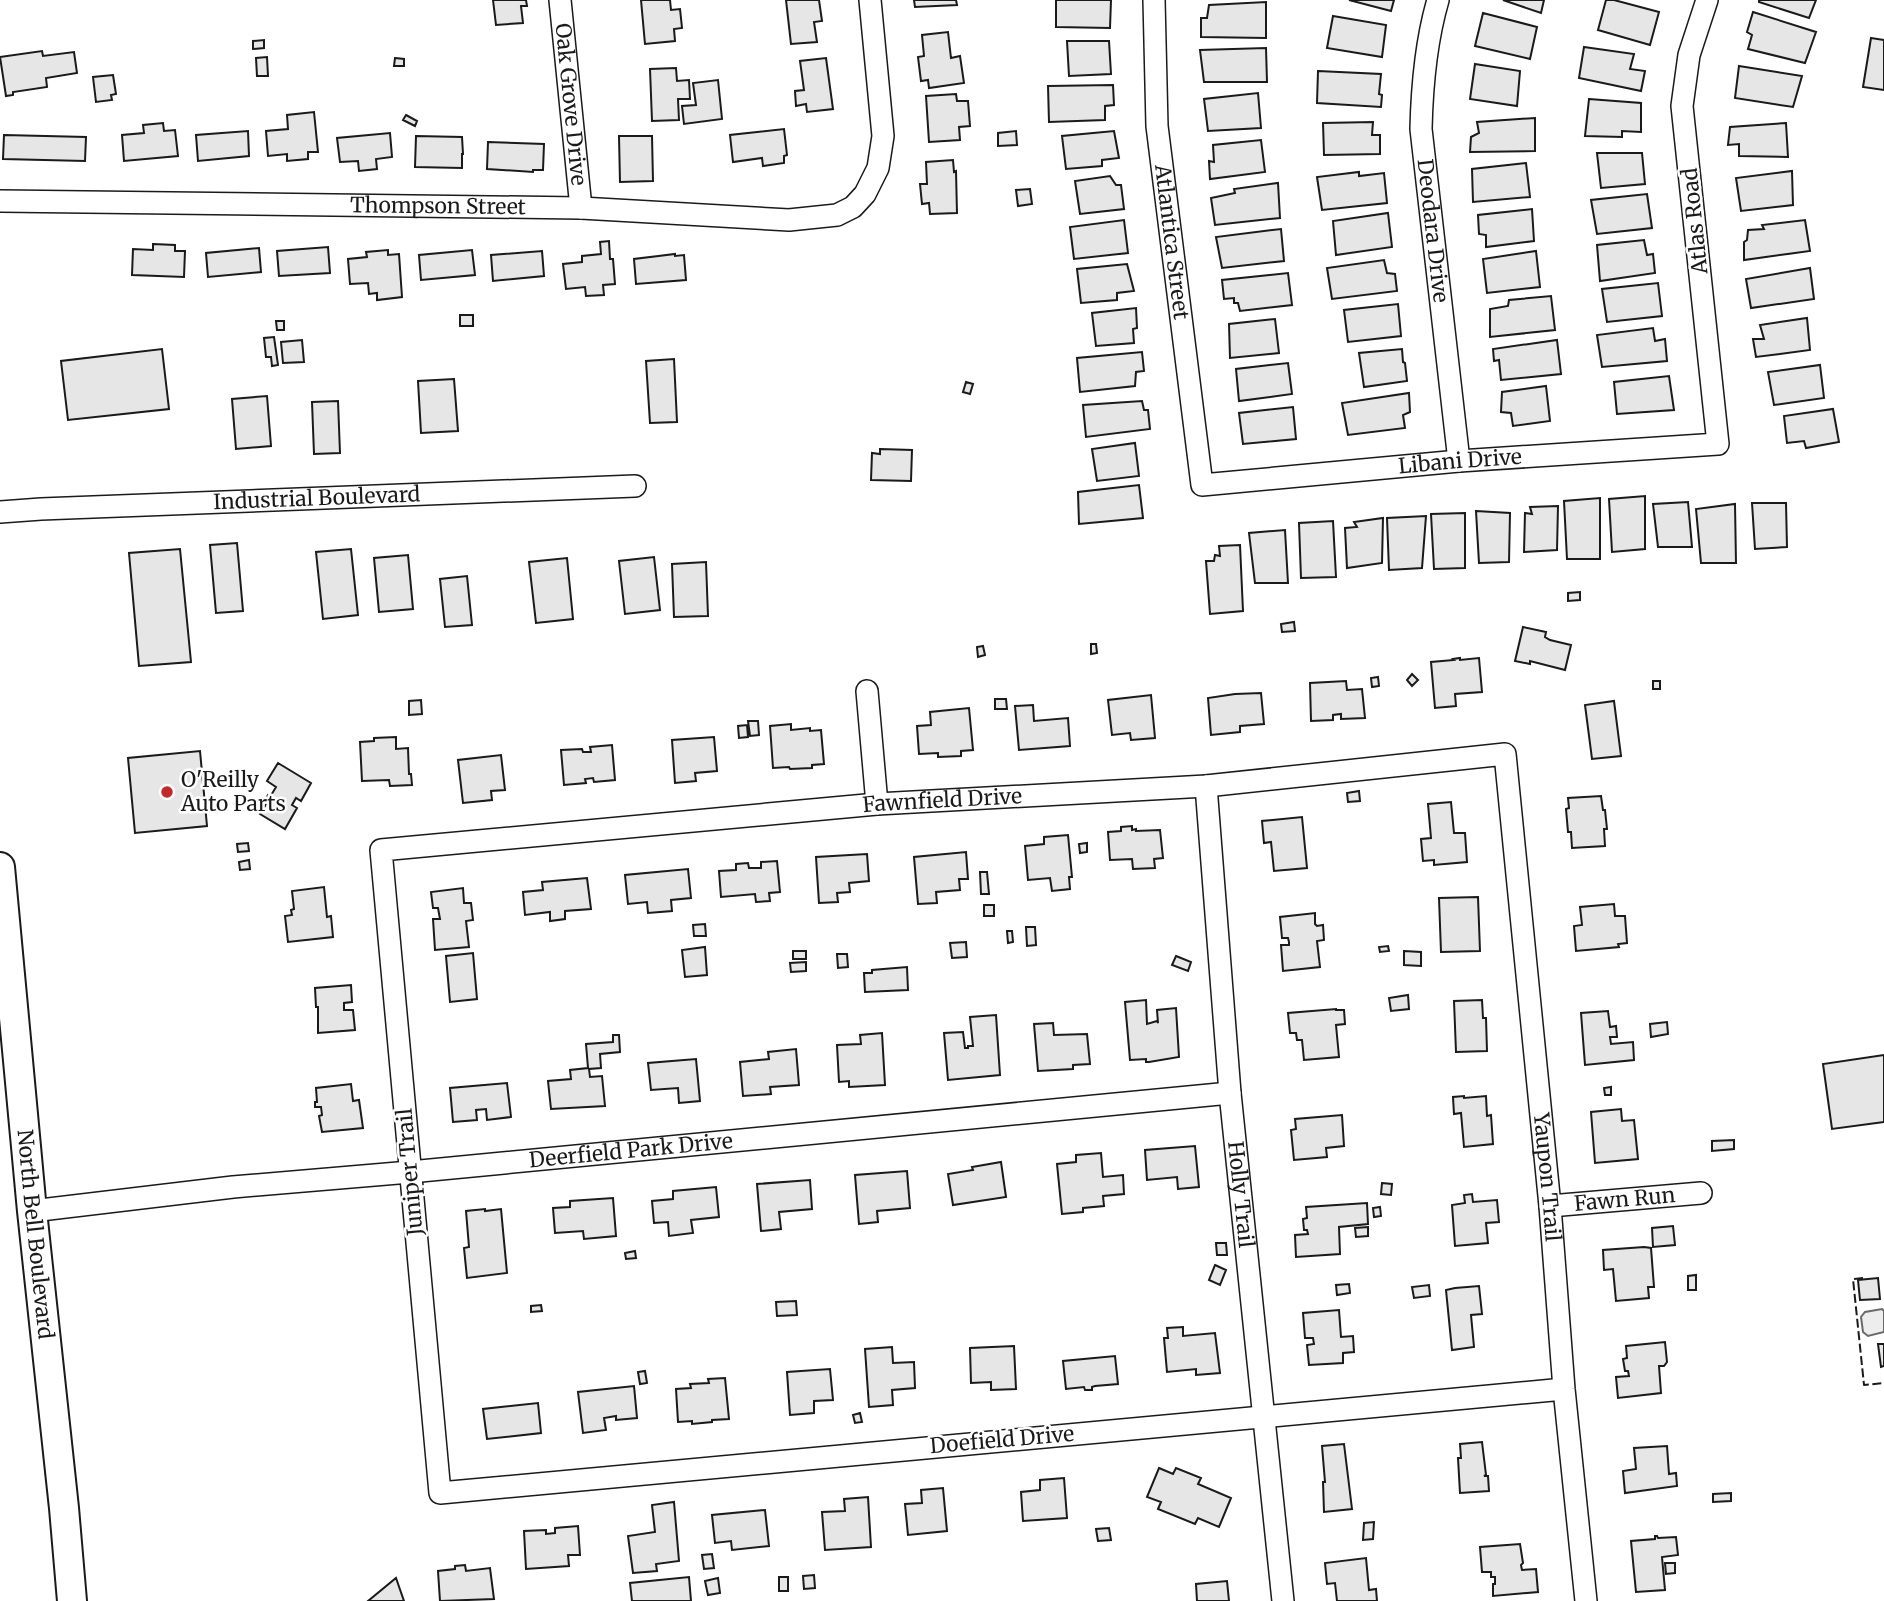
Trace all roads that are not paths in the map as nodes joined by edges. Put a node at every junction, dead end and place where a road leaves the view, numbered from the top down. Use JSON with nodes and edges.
{"nodes":[{"id":1,"x":560,"y":0,"type":"edge"},
{"id":2,"x":870,"y":0,"type":"edge"},
{"id":3,"x":1154,"y":0,"type":"edge"},
{"id":4,"x":1438,"y":0,"type":"edge"},
{"id":5,"x":1707,"y":0,"type":"edge"},
{"id":6,"x":0,"y":201,"type":"edge"},
{"id":7,"x":581,"y":208,"type":"junction"},
{"id":8,"x":1718,"y":444,"type":"joint"},
{"id":9,"x":1459,"y":461,"type":"junction"},
{"id":10,"x":1202,"y":485,"type":"joint"},
{"id":11,"x":635,"y":486,"type":"dead end"},
{"id":12,"x":0,"y":512,"type":"edge"},
{"id":13,"x":867,"y":691,"type":"dead end"},
{"id":14,"x":1505,"y":754,"type":"joint"},
{"id":15,"x":1206,"y":786,"type":"junction"},
{"id":16,"x":877,"y":804,"type":"junction"},
{"id":17,"x":381,"y":850,"type":"joint"},
{"id":18,"x":0,"y":867,"type":"edge"},
{"id":19,"x":1230,"y":1093,"type":"junction"},
{"id":20,"x":410,"y":1172,"type":"junction"},
{"id":21,"x":1701,"y":1193,"type":"dead end"},
{"id":22,"x":1549,"y":1206,"type":"junction"},
{"id":23,"x":32,"y":1211,"type":"junction"},
{"id":24,"x":1564,"y":1389,"type":"junction"},
{"id":25,"x":1264,"y":1416,"type":"junction"},
{"id":26,"x":440,"y":1493,"type":"joint"},
{"id":27,"x":72,"y":1601,"type":"edge"},
{"id":28,"x":1283,"y":1601,"type":"edge"},
{"id":29,"x":1586,"y":1601,"type":"edge"}],
"edges":[{"from":1,"to":7,"type":"street","name":"Oak Grove Drive"},
{"from":2,"to":7,"type":"street","name":"Thompson Street"},
{"from":3,"to":10,"type":"street","name":"Atlantica Street"},
{"from":4,"to":9,"type":"street","name":"Deodara Drive"},
{"from":5,"to":8,"type":"street","name":"Atlas Road"},
{"from":6,"to":7,"type":"street","name":"Thompson Street"},
{"from":8,"to":9,"type":"street","name":"Libani Drive"},
{"from":9,"to":10,"type":"street","name":"Libani Drive"},
{"from":11,"to":12,"type":"street","name":"Industrial Boulevard"},
{"from":13,"to":16,"type":"street"},
{"from":14,"to":15,"type":"street","name":"Fawnfield Drive"},
{"from":14,"to":22,"type":"street","name":"Yaupon Trail"},
{"from":15,"to":16,"type":"street","name":"Fawnfield Drive"},
{"from":15,"to":19,"type":"street","name":"Holly Trail"},
{"from":16,"to":17,"type":"street","name":"Fawnfield Drive"},
{"from":17,"to":20,"type":"street","name":"Juniper Trail"},
{"from":18,"to":23,"type":"main road","name":"North Bell Boulevard"},
{"from":19,"to":20,"type":"street","name":"Deerfield Park Drive"},
{"from":19,"to":25,"type":"street","name":"Holly Trail"},
{"from":20,"to":23,"type":"street","name":"Deerfield Park Drive"},
{"from":20,"to":26,"type":"street","name":"Juniper Trail"},
{"from":21,"to":22,"type":"street","name":"Fawn Run"},
{"from":22,"to":24,"type":"street","name":"Yaupon Trail"},
{"from":23,"to":27,"type":"main road","name":"North Bell Boulevard"},
{"from":24,"to":25,"type":"street","name":"Doefield Drive"},
{"from":24,"to":29,"type":"street","name":"Yaupon Trail"},
{"from":25,"to":26,"type":"street","name":"Doefield Drive"},
{"from":25,"to":28,"type":"street","name":"Holly Trail"}]}
